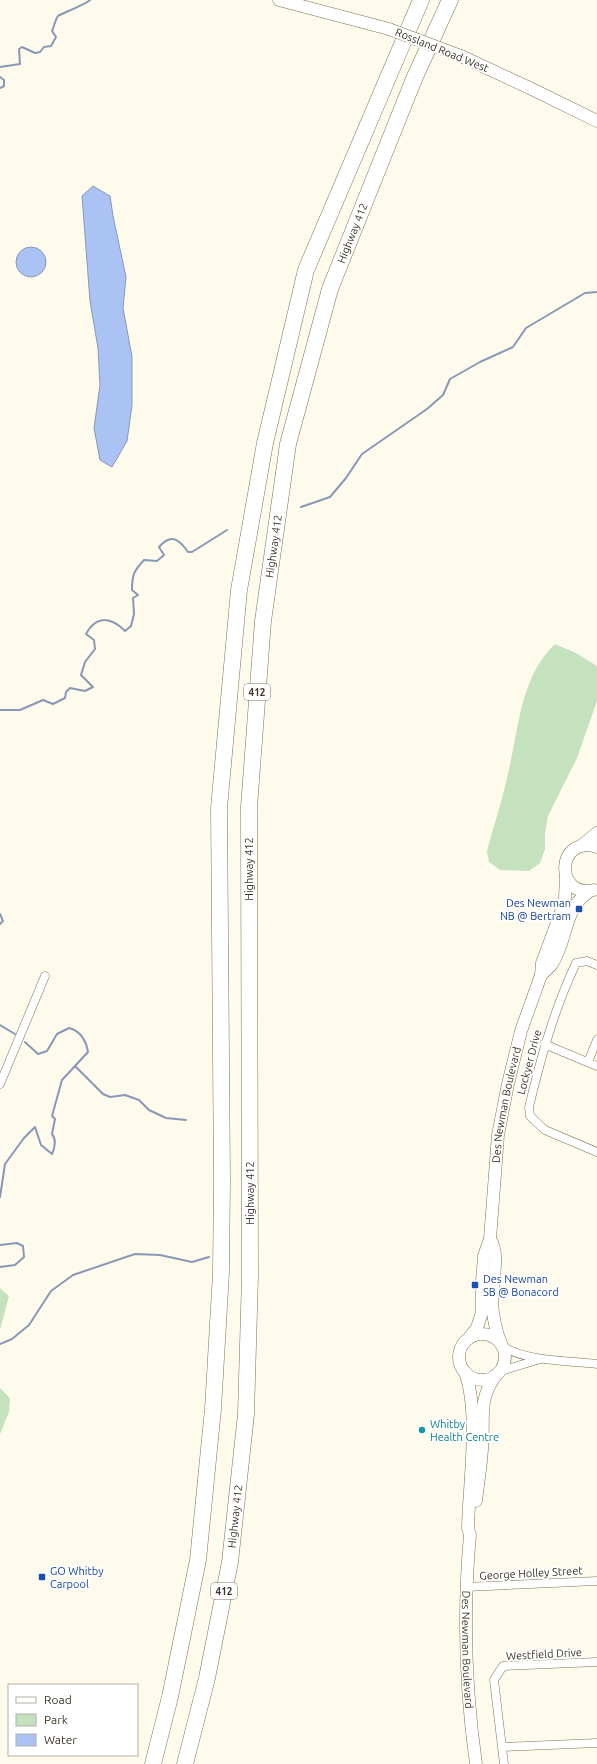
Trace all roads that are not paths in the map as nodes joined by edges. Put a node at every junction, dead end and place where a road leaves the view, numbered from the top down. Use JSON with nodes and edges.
{"nodes":[{"id":1,"x":279,"y":0,"type":"edge"},
{"id":2,"x":421,"y":0,"type":"edge"},
{"id":3,"x":450,"y":0,"type":"edge"},
{"id":4,"x":597,"y":121,"type":"edge"},
{"id":5,"x":597,"y":833,"type":"edge"},
{"id":6,"x":581,"y":846,"type":"junction"},
{"id":7,"x":597,"y":847,"type":"edge"},
{"id":8,"x":566,"y":877,"type":"junction"},
{"id":9,"x":593,"y":890,"type":"edge"},
{"id":10,"x":597,"y":965,"type":"edge"},
{"id":11,"x":541,"y":975,"type":"junction"},
{"id":12,"x":45,"y":976,"type":"dead end"},
{"id":13,"x":597,"y":1040,"type":"edge"},
{"id":14,"x":544,"y":1044,"type":"junction"},
{"id":15,"x":588,"y":1062,"type":"junction"},
{"id":16,"x":597,"y":1066,"type":"edge"},
{"id":17,"x":0,"y":1084,"type":"edge"},
{"id":18,"x":597,"y":1152,"type":"edge"},
{"id":19,"x":490,"y":1238,"type":"junction"},
{"id":20,"x":469,"y":1338,"type":"junction"},
{"id":21,"x":502,"y":1345,"type":"junction"},
{"id":22,"x":542,"y":1359,"type":"junction"},
{"id":23,"x":597,"y":1364,"type":"edge"},
{"id":24,"x":464,"y":1372,"type":"junction"},
{"id":25,"x":498,"y":1373,"type":"junction"},
{"id":26,"x":470,"y":1535,"type":"junction"},
{"id":27,"x":597,"y":1581,"type":"edge"},
{"id":28,"x":465,"y":1587,"type":"junction"},
{"id":29,"x":597,"y":1662,"type":"edge"},
{"id":30,"x":163,"y":1728,"type":"junction"},
{"id":31,"x":597,"y":1743,"type":"edge"},
{"id":32,"x":502,"y":1747,"type":"junction"},
{"id":33,"x":145,"y":1764,"type":"edge"},
{"id":34,"x":153,"y":1764,"type":"edge"},
{"id":35,"x":185,"y":1764,"type":"edge"},
{"id":36,"x":476,"y":1764,"type":"edge"},
{"id":37,"x":504,"y":1764,"type":"edge"}],
"edges":[{"from":1,"to":4,"type":"street","name":"Rossland Road West","bridge":true},
{"from":2,"to":30,"type":"highway","number":"412"},
{"from":3,"to":35,"type":"highway","name":"Highway 412","number":"412"},
{"from":5,"to":6,"type":"street"},
{"from":6,"to":7,"type":"street"},
{"from":6,"to":8,"type":"street","name":"Des Newman Boulevard"},
{"from":8,"to":9,"type":"street"},
{"from":8,"to":11,"type":"street","name":"Des Newman Boulevard"},
{"from":9,"to":11,"type":"street","name":"Des Newman Boulevard"},
{"from":10,"to":14,"type":"street","name":"Lockyer Drive"},
{"from":11,"to":19,"type":"street","name":"Des Newman Boulevard"},
{"from":12,"to":17,"type":"street"},
{"from":13,"to":15,"type":"street"},
{"from":14,"to":15,"type":"street"},
{"from":14,"to":18,"type":"street","name":"Lockyer Drive"},
{"from":15,"to":16,"type":"street"},
{"from":19,"to":20,"type":"street","name":"Des Newman Boulevard"},
{"from":19,"to":21,"type":"street","name":"Des Newman Boulevard"},
{"from":20,"to":21,"type":"street"},
{"from":20,"to":24,"type":"street"},
{"from":21,"to":22,"type":"street"},
{"from":21,"to":25,"type":"street"},
{"from":22,"to":23,"type":"street"},
{"from":22,"to":25,"type":"street"},
{"from":24,"to":25,"type":"street"},
{"from":24,"to":26,"type":"street","name":"Des Newman Boulevard"},
{"from":25,"to":26,"type":"street","name":"Des Newman Boulevard"},
{"from":26,"to":28,"type":"street","name":"Des Newman Boulevard"},
{"from":27,"to":28,"type":"street","name":"George Holley Street"},
{"from":28,"to":36,"type":"street","name":"Des Newman Boulevard"},
{"from":29,"to":32,"type":"street","name":"Westfield Drive"},
{"from":30,"to":33,"type":"highway"},
{"from":30,"to":34,"type":"highway","number":"412"},
{"from":31,"to":32,"type":"street"},
{"from":32,"to":37,"type":"street"}]}
